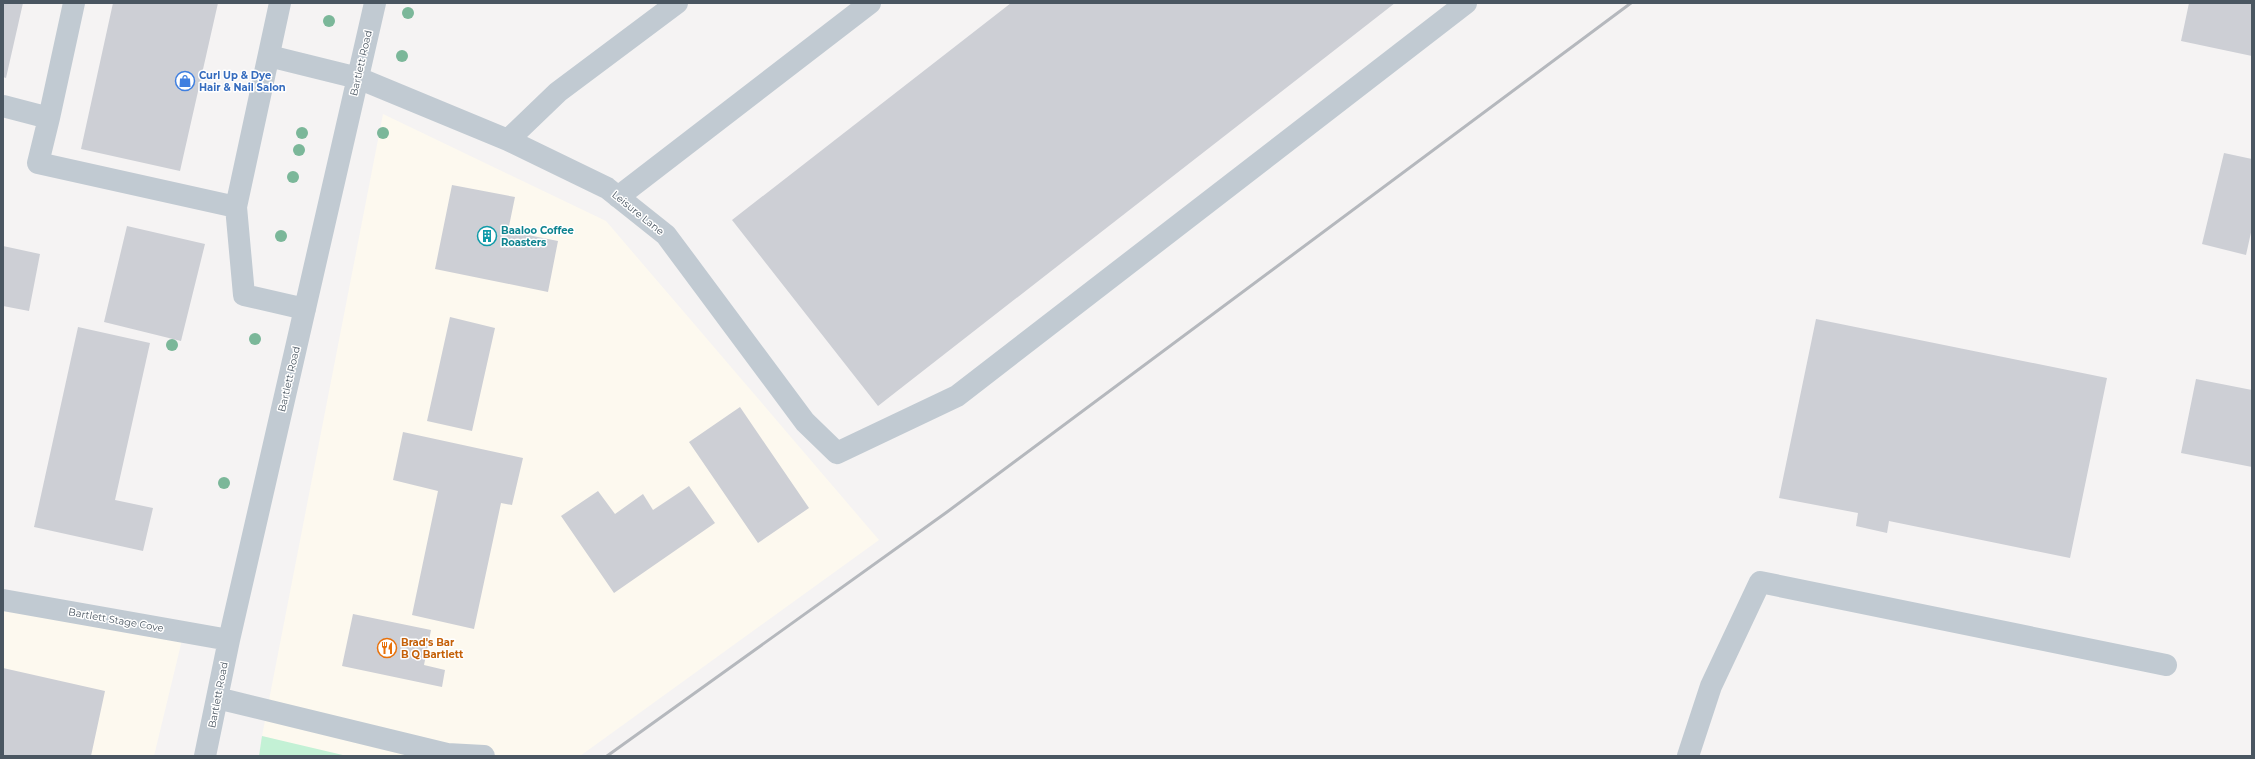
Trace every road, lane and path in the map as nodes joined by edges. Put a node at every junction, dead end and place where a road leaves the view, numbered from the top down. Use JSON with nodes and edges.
{"nodes":[{"id":1,"x":74,"y":3,"type":"edge"},
{"id":2,"x":280,"y":3,"type":"edge"},
{"id":3,"x":375,"y":3,"type":"edge"},
{"id":4,"x":677,"y":3,"type":"edge"},
{"id":5,"x":870,"y":3,"type":"edge"},
{"id":6,"x":1466,"y":3,"type":"edge"},
{"id":7,"x":269,"y":56,"type":"junction"},
{"id":8,"x":358,"y":78,"type":"junction"},
{"id":9,"x":3,"y":106,"type":"edge"},
{"id":10,"x":49,"y":118,"type":"junction"},
{"id":11,"x":508,"y":140,"type":"junction"},
{"id":12,"x":618,"y":197,"type":"junction"},
{"id":13,"x":236,"y":207,"type":"junction"},
{"id":14,"x":305,"y":309,"type":"junction"},
{"id":15,"x":3,"y":600,"type":"edge"},
{"id":16,"x":228,"y":640,"type":"junction"},
{"id":17,"x":2166,"y":664,"type":"dead end"},
{"id":18,"x":217,"y":698,"type":"junction"},
{"id":19,"x":205,"y":756,"type":"edge"},
{"id":20,"x":484,"y":756,"type":"edge"},
{"id":21,"x":1688,"y":756,"type":"edge"}],
"edges":[{"from":1,"to":10,"type":"street"},
{"from":2,"to":7,"type":"street"},
{"from":3,"to":8,"type":"street","name":"Bartlett Road"},
{"from":4,"to":11,"type":"street"},
{"from":5,"to":12,"type":"street"},
{"from":6,"to":12,"type":"street","name":"Leisure Lane"},
{"from":7,"to":8,"type":"street","name":"Leisure Lane"},
{"from":7,"to":13,"type":"street"},
{"from":8,"to":11,"type":"street","name":"Leisure Lane"},
{"from":8,"to":14,"type":"street","name":"Bartlett Road"},
{"from":9,"to":10,"type":"street"},
{"from":10,"to":13,"type":"street"},
{"from":11,"to":12,"type":"street","name":"Leisure Lane"},
{"from":13,"to":14,"type":"street"},
{"from":14,"to":16,"type":"street","name":"Bartlett Road"},
{"from":15,"to":16,"type":"street","name":"Bartlett Stage Cove"},
{"from":16,"to":18,"type":"street","name":"Bartlett Road"},
{"from":17,"to":21,"type":"street"},
{"from":18,"to":19,"type":"street","name":"Bartlett Road"},
{"from":18,"to":20,"type":"street"}]}
